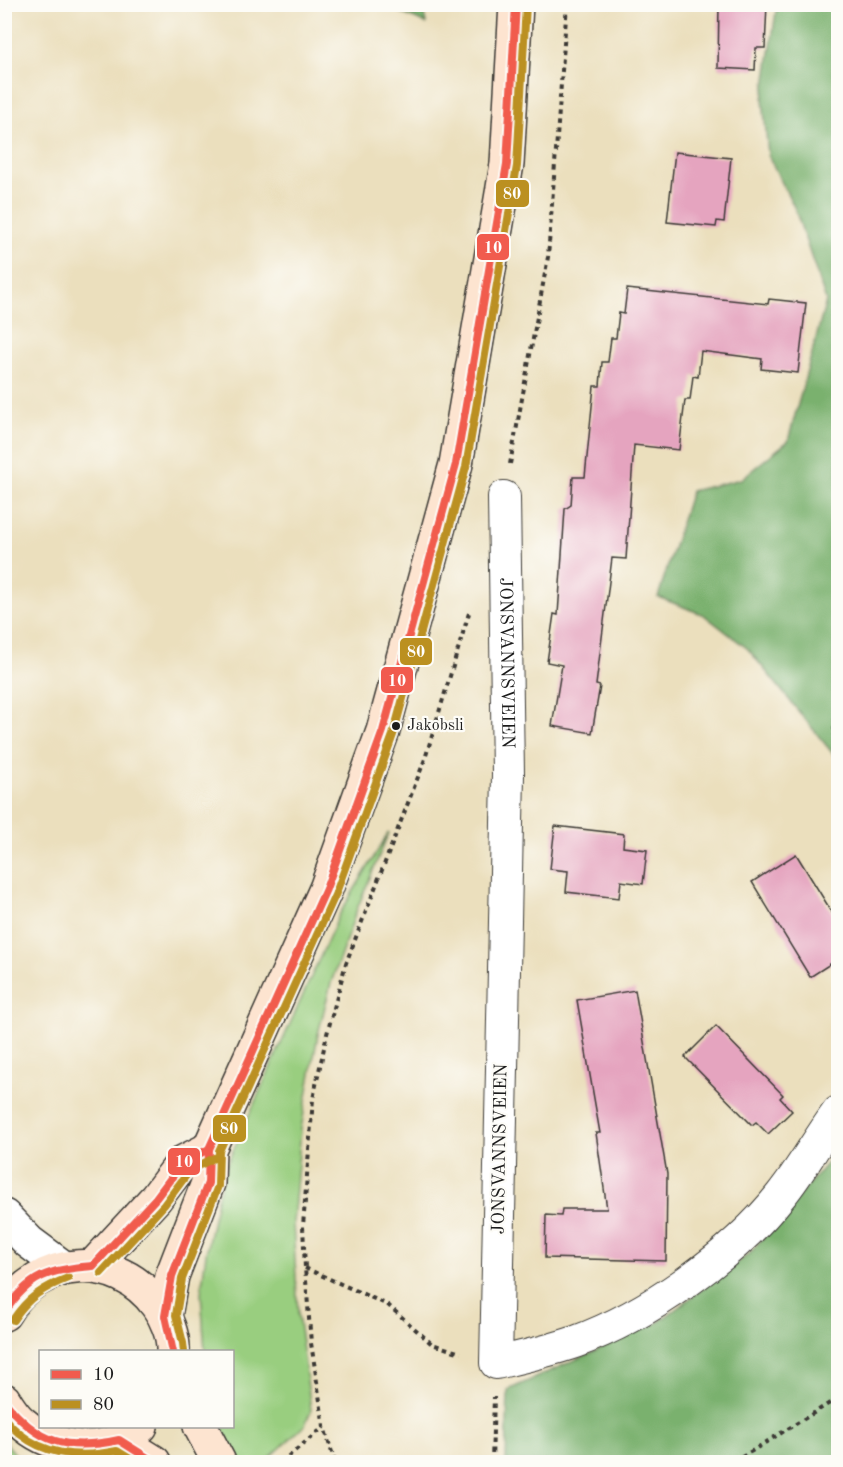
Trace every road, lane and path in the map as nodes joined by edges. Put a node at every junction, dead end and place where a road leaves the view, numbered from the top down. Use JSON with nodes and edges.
{"nodes":[{"id":1,"x":516,"y":4,"type":"edge"},
{"id":2,"x":567,"y":4,"type":"edge"},
{"id":3,"x":504,"y":497,"type":"joint"},
{"id":4,"x":469,"y":611,"type":"dead end"},
{"id":5,"x":838,"y":663,"type":"edge"},
{"id":6,"x":838,"y":766,"type":"edge"},
{"id":7,"x":838,"y":1113,"type":"edge"},
{"id":8,"x":208,"y":1149,"type":"junction"},
{"id":9,"x":4,"y":1216,"type":"edge"},
{"id":10,"x":79,"y":1267,"type":"junction"},
{"id":11,"x":305,"y":1268,"type":"junction"},
{"id":12,"x":4,"y":1314,"type":"edge"},
{"id":13,"x":165,"y":1316,"type":"junction"},
{"id":14,"x":173,"y":1350,"type":"edge"},
{"id":15,"x":496,"y":1363,"type":"junction"},
{"id":16,"x":838,"y":1398,"type":"edge"},
{"id":17,"x":4,"y":1400,"type":"edge"},
{"id":18,"x":324,"y":1427,"type":"junction"},
{"id":19,"x":201,"y":1428,"type":"edge"},
{"id":20,"x":130,"y":1433,"type":"edge"},
{"id":21,"x":154,"y":1462,"type":"edge"},
{"id":22,"x":219,"y":1462,"type":"edge"},
{"id":23,"x":281,"y":1462,"type":"edge"},
{"id":24,"x":335,"y":1462,"type":"edge"},
{"id":25,"x":492,"y":1462,"type":"edge"},
{"id":26,"x":734,"y":1462,"type":"edge"}],
"edges":[{"from":1,"to":8,"type":"main road"},
{"from":2,"to":3,"type":"path"},
{"from":3,"to":15,"type":"street","name":"JONSVANNSVEIEN"},
{"from":4,"to":11,"type":"path"},
{"from":5,"to":6,"type":"path"},
{"from":7,"to":15,"type":"street"},
{"from":8,"to":10,"type":"main road"},
{"from":8,"to":13,"type":"main road"},
{"from":9,"to":10,"type":"street"},
{"from":10,"to":12,"type":"main road"},
{"from":10,"to":13,"type":"main road"},
{"from":11,"to":15,"type":"path"},
{"from":11,"to":18,"type":"path"},
{"from":13,"to":14,"type":"main road"},
{"from":15,"to":25,"type":"path"},
{"from":16,"to":26,"type":"path"},
{"from":17,"to":20,"type":"main road"},
{"from":18,"to":23,"type":"path"},
{"from":18,"to":24,"type":"path"},
{"from":19,"to":22,"type":"main road"},
{"from":20,"to":21,"type":"main road"}]}
